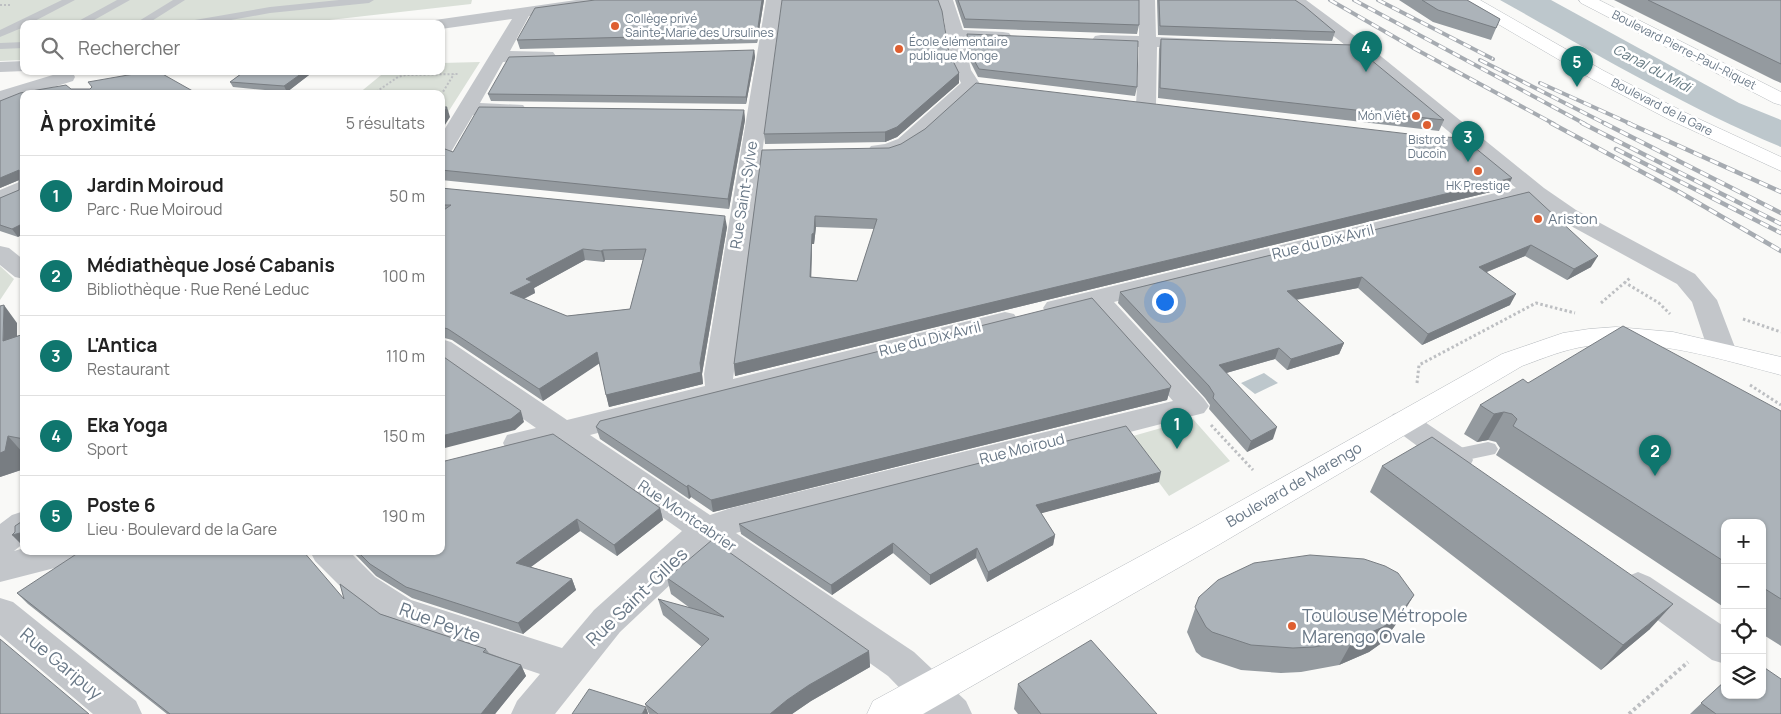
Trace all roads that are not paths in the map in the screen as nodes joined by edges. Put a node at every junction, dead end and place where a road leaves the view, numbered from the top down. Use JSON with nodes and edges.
{"nodes":[{"id":1,"x":70,"y":0,"type":"edge"},
{"id":2,"x":125,"y":0,"type":"edge"},
{"id":3,"x":180,"y":0,"type":"edge"},
{"id":4,"x":287,"y":0,"type":"edge"},
{"id":5,"x":306,"y":0,"type":"edge"},
{"id":6,"x":369,"y":0,"type":"edge"},
{"id":7,"x":610,"y":0,"type":"edge"},
{"id":8,"x":774,"y":0,"type":"edge"},
{"id":9,"x":945,"y":0,"type":"edge"},
{"id":10,"x":1147,"y":0,"type":"edge"},
{"id":11,"x":1296,"y":0,"type":"edge"},
{"id":12,"x":1468,"y":0,"type":"edge"},
{"id":13,"x":1587,"y":0,"type":"edge"},
{"id":14,"x":344,"y":1,"type":"edge"},
{"id":15,"x":547,"y":4,"type":"edge"},
{"id":16,"x":521,"y":13,"type":"junction"},
{"id":17,"x":29,"y":20,"type":"edge"},
{"id":18,"x":86,"y":20,"type":"edge"},
{"id":19,"x":146,"y":20,"type":"edge"},
{"id":20,"x":211,"y":20,"type":"edge"},
{"id":21,"x":445,"y":23,"type":"edge"},
{"id":22,"x":20,"y":24,"type":"edge"},
{"id":23,"x":0,"y":34,"type":"edge"},
{"id":24,"x":955,"y":35,"type":"junction"},
{"id":25,"x":1023,"y":37,"type":"edge"},
{"id":26,"x":1081,"y":39,"type":"edge"},
{"id":27,"x":1148,"y":42,"type":"junction"},
{"id":28,"x":1218,"y":44,"type":"edge"},
{"id":29,"x":20,"y":45,"type":"edge"},
{"id":30,"x":0,"y":46,"type":"edge"},
{"id":31,"x":1338,"y":49,"type":"edge"},
{"id":32,"x":1361,"y":49,"type":"junction"},
{"id":33,"x":559,"y":56,"type":"edge"},
{"id":34,"x":494,"y":65,"type":"junction"},
{"id":35,"x":20,"y":66,"type":"edge"},
{"id":36,"x":0,"y":67,"type":"edge"},
{"id":37,"x":73,"y":79,"type":"edge"},
{"id":38,"x":31,"y":90,"type":"edge"},
{"id":39,"x":20,"y":93,"type":"edge"},
{"id":40,"x":0,"y":98,"type":"edge"},
{"id":41,"x":1781,"y":99,"type":"edge"},
{"id":42,"x":1126,"y":103,"type":"edge"},
{"id":43,"x":1146,"y":105,"type":"junction"},
{"id":44,"x":1165,"y":108,"type":"edge"},
{"id":45,"x":468,"y":109,"type":"junction"},
{"id":46,"x":539,"y":109,"type":"edge"},
{"id":47,"x":1438,"y":139,"type":"edge"},
{"id":48,"x":1471,"y":140,"type":"junction"},
{"id":49,"x":445,"y":146,"type":"edge"},
{"id":50,"x":859,"y":150,"type":"edge"},
{"id":51,"x":1781,"y":165,"type":"edge"},
{"id":52,"x":20,"y":190,"type":"edge"},
{"id":53,"x":1536,"y":193,"type":"junction"},
{"id":54,"x":0,"y":199,"type":"edge"},
{"id":55,"x":718,"y":216,"type":"edge"},
{"id":56,"x":740,"y":219,"type":"junction"},
{"id":57,"x":0,"y":253,"type":"edge"},
{"id":58,"x":20,"y":269,"type":"edge"},
{"id":59,"x":1096,"y":298,"type":"junction"},
{"id":60,"x":1722,"y":350,"type":"junction"},
{"id":61,"x":445,"y":351,"type":"edge"},
{"id":62,"x":1776,"y":368,"type":"edge"},
{"id":63,"x":720,"y":391,"type":"junction"},
{"id":64,"x":1403,"y":421,"type":"junction"},
{"id":65,"x":562,"y":432,"type":"junction"},
{"id":66,"x":1488,"y":449,"type":"dead end"},
{"id":67,"x":488,"y":450,"type":"edge"},
{"id":68,"x":1452,"y":456,"type":"junction"},
{"id":69,"x":1486,"y":480,"type":"edge"},
{"id":70,"x":20,"y":527,"type":"edge"},
{"id":71,"x":707,"y":529,"type":"junction"},
{"id":72,"x":0,"y":543,"type":"edge"},
{"id":73,"x":54,"y":555,"type":"edge"},
{"id":74,"x":331,"y":555,"type":"edge"},
{"id":75,"x":0,"y":568,"type":"edge"},
{"id":76,"x":1616,"y":571,"type":"edge"},
{"id":77,"x":0,"y":613,"type":"edge"},
{"id":78,"x":1719,"y":644,"type":"edge"},
{"id":79,"x":568,"y":668,"type":"junction"},
{"id":80,"x":940,"y":702,"type":"edge"},
{"id":81,"x":122,"y":714,"type":"edge"},
{"id":82,"x":531,"y":714,"type":"edge"},
{"id":83,"x":887,"y":714,"type":"edge"}],
"edges":[{"from":1,"to":17,"type":"lane"},
{"from":2,"to":18,"type":"lane"},
{"from":3,"to":19,"type":"lane"},
{"from":4,"to":5,"type":"lane"},
{"from":5,"to":14,"type":"lane"},
{"from":6,"to":14,"type":"lane"},
{"from":7,"to":15,"type":"street"},
{"from":8,"to":56,"type":"street","name":"Rue Saint-Sylve"},
{"from":9,"to":24,"type":"street"},
{"from":10,"to":27,"type":"street"},
{"from":11,"to":32,"type":"street"},
{"from":12,"to":51,"type":"main road","name":"Boulevard de la Gare"},
{"from":13,"to":41,"type":"main road","name":"Boulevard Pierre-Paul-Riquet"},
{"from":14,"to":20,"type":"lane"},
{"from":15,"to":16,"type":"street"},
{"from":16,"to":21,"type":"street"},
{"from":16,"to":34,"type":"street"},
{"from":22,"to":23,"type":"lane"},
{"from":24,"to":25,"type":"street"},
{"from":24,"to":50,"type":"street"},
{"from":26,"to":27,"type":"street"},
{"from":27,"to":28,"type":"street"},
{"from":27,"to":43,"type":"street"},
{"from":29,"to":30,"type":"lane"},
{"from":31,"to":32,"type":"street"},
{"from":32,"to":48,"type":"street"},
{"from":33,"to":34,"type":"street"},
{"from":34,"to":45,"type":"street"},
{"from":35,"to":36,"type":"street"},
{"from":37,"to":38,"type":"street"},
{"from":39,"to":40,"type":"street"},
{"from":42,"to":43,"type":"street"},
{"from":43,"to":44,"type":"street"},
{"from":45,"to":46,"type":"street"},
{"from":45,"to":49,"type":"street"},
{"from":47,"to":48,"type":"street"},
{"from":48,"to":53,"type":"street"},
{"from":52,"to":54,"type":"street"},
{"from":53,"to":59,"type":"street","name":"Rue du Dix Avril"},
{"from":53,"to":60,"type":"street"},
{"from":55,"to":56,"type":"street"},
{"from":56,"to":63,"type":"street","name":"Rue Saint-Sylve"},
{"from":57,"to":58,"type":"street"},
{"from":59,"to":63,"type":"street","name":"Rue du Dix Avril"},
{"from":59,"to":71,"type":"street","name":"Rue Moiroud"},
{"from":60,"to":62,"type":"main road","name":"Boulevard de Marengo"},
{"from":60,"to":64,"type":"main road","name":"Boulevard de Marengo"},
{"from":61,"to":65,"type":"street","name":"Rue Montcabrier"},
{"from":63,"to":65,"type":"street","name":"Rue du Dix Avril"},
{"from":64,"to":68,"type":"street"},
{"from":64,"to":80,"type":"main road","name":"Boulevard de Marengo"},
{"from":65,"to":67,"type":"street","name":"Rue du Dix Avril"},
{"from":65,"to":71,"type":"street","name":"Rue Montcabrier"},
{"from":66,"to":68,"type":"lane"},
{"from":68,"to":69,"type":"street"},
{"from":70,"to":72,"type":"street"},
{"from":71,"to":79,"type":"street","name":"Rue Saint-Gilles"},
{"from":71,"to":80,"type":"street","name":"Rue Montcabrier"},
{"from":73,"to":75,"type":"street"},
{"from":74,"to":79,"type":"street","name":"Rue Peyte"},
{"from":76,"to":78,"type":"street"},
{"from":77,"to":81,"type":"street","name":"Rue Garipuy"},
{"from":79,"to":82,"type":"street","name":"Rue Saint-Gilles"},
{"from":80,"to":83,"type":"main road","name":"Boulevard de Marengo"}]}
